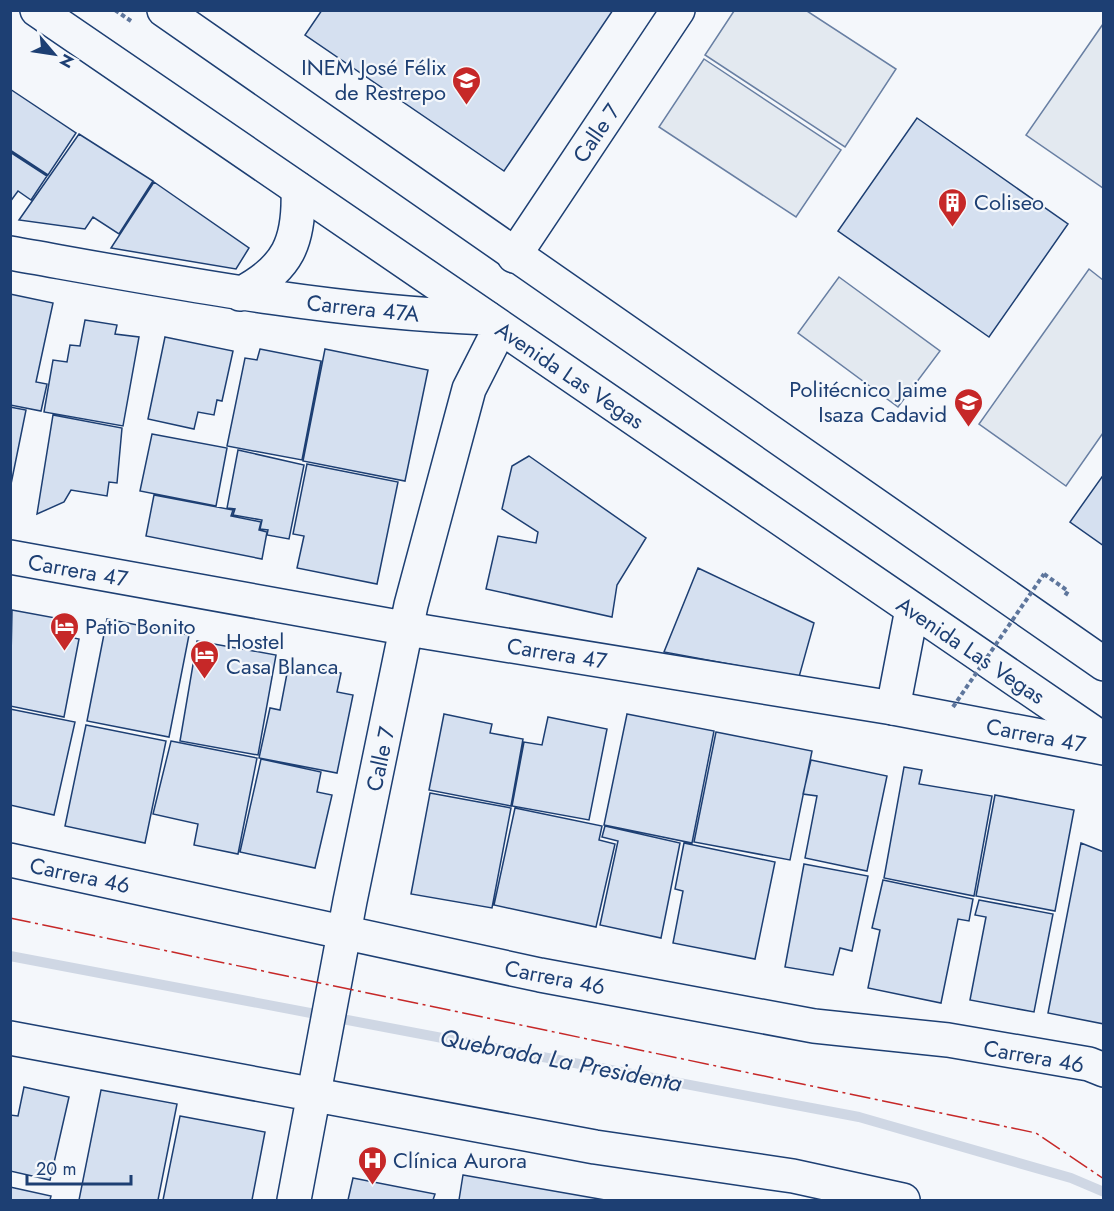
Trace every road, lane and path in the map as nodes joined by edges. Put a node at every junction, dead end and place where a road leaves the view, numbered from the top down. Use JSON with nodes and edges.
{"nodes":[{"id":1,"x":37,"y":10,"type":"edge"},
{"id":2,"x":164,"y":10,"type":"edge"},
{"id":3,"x":678,"y":10,"type":"edge"},
{"id":4,"x":298,"y":189,"type":"junction"},
{"id":5,"x":10,"y":252,"type":"edge"},
{"id":6,"x":514,"y":256,"type":"junction"},
{"id":7,"x":240,"y":294,"type":"junction"},
{"id":8,"x":494,"y":323,"type":"junction"},
{"id":9,"x":10,"y":557,"type":"edge"},
{"id":10,"x":1044,"y":574,"type":"dead end"},
{"id":11,"x":912,"y":609,"type":"junction"},
{"id":12,"x":406,"y":628,"type":"junction"},
{"id":13,"x":1104,"y":664,"type":"edge"},
{"id":14,"x":953,"y":707,"type":"dead end"},
{"id":15,"x":893,"y":708,"type":"junction"},
{"id":16,"x":1104,"y":740,"type":"edge"},
{"id":17,"x":1104,"y":748,"type":"edge"},
{"id":18,"x":10,"y":860,"type":"edge"},
{"id":19,"x":345,"y":932,"type":"junction"},
{"id":20,"x":10,"y":1038,"type":"edge"},
{"id":21,"x":1104,"y":1070,"type":"edge"},
{"id":22,"x":315,"y":1095,"type":"junction"},
{"id":23,"x":294,"y":1200,"type":"edge"},
{"id":24,"x":903,"y":1200,"type":"edge"}],
"edges":[{"from":1,"to":4,"type":"street","name":"Avenida Las Vegas"},
{"from":2,"to":6,"type":"street"},
{"from":3,"to":6,"type":"street","name":"Calle 7"},
{"from":4,"to":7,"type":"street"},
{"from":4,"to":8,"type":"street","name":"Avenida Las Vegas"},
{"from":5,"to":7,"type":"street","name":"Carrera 47A"},
{"from":6,"to":13,"type":"street"},
{"from":7,"to":8,"type":"street","name":"Carrera 47A"},
{"from":8,"to":11,"type":"street","name":"Avenida Las Vegas"},
{"from":8,"to":12,"type":"street","name":"Calle 7"},
{"from":9,"to":12,"type":"street","name":"Carrera 47"},
{"from":10,"to":14,"type":"path","bridge":true},
{"from":11,"to":15,"type":"street"},
{"from":11,"to":16,"type":"street","name":"Avenida Las Vegas"},
{"from":12,"to":15,"type":"street","name":"Carrera 47"},
{"from":12,"to":19,"type":"street","name":"Calle 7"},
{"from":15,"to":17,"type":"street","name":"Carrera 47"},
{"from":18,"to":19,"type":"street","name":"Carrera 46"},
{"from":19,"to":21,"type":"street","name":"Carrera 46"},
{"from":19,"to":22,"type":"street","name":"Calle 7"},
{"from":20,"to":22,"type":"street"},
{"from":22,"to":23,"type":"street","name":"Calle 7"},
{"from":22,"to":24,"type":"street"}]}
